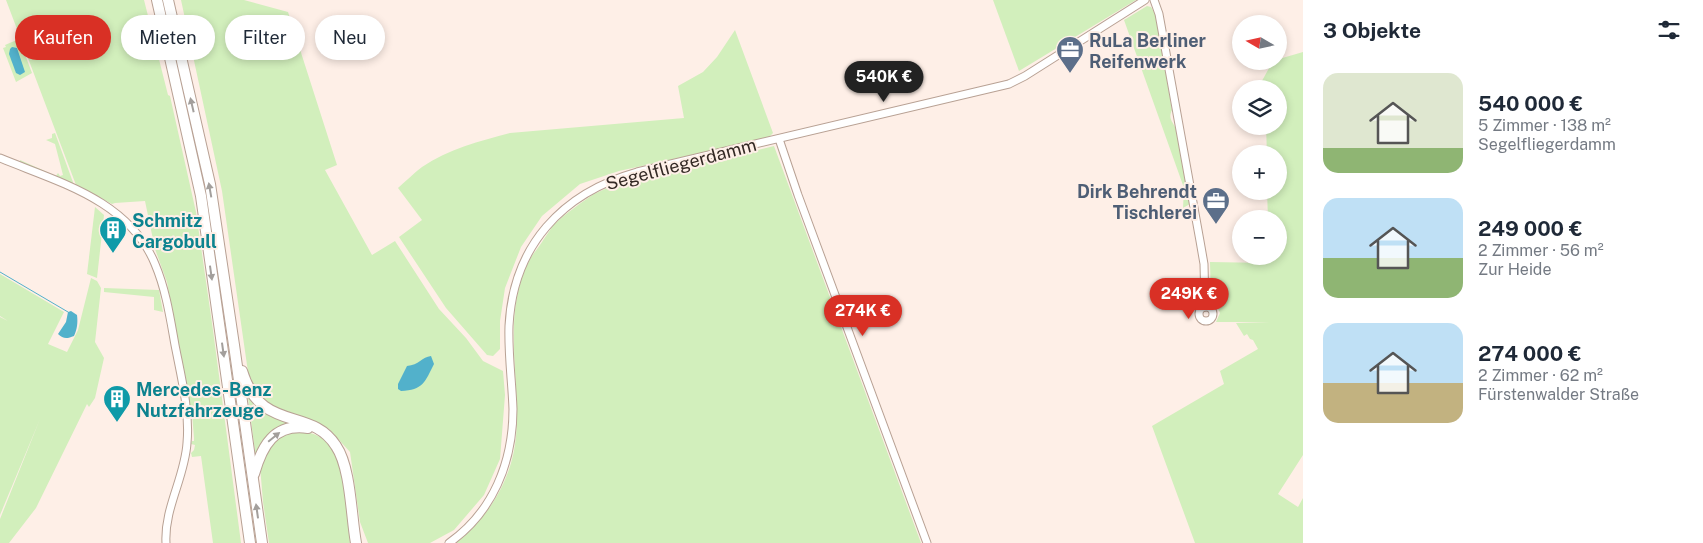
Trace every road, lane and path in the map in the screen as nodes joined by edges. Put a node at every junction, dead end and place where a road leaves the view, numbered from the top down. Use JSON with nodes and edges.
{"nodes":[{"id":1,"x":158,"y":0,"type":"edge"},
{"id":2,"x":168,"y":0,"type":"edge"},
{"id":3,"x":1145,"y":0,"type":"edge"},
{"id":4,"x":1154,"y":0,"type":"edge"},
{"id":5,"x":779,"y":139,"type":"junction"},
{"id":6,"x":0,"y":158,"type":"edge"},
{"id":7,"x":1206,"y":324,"type":"dead end"},
{"id":8,"x":234,"y":345,"type":"junction"},
{"id":9,"x":319,"y":430,"type":"junction"},
{"id":10,"x":252,"y":479,"type":"junction"},
{"id":11,"x":166,"y":543,"type":"edge"},
{"id":12,"x":250,"y":543,"type":"edge"},
{"id":13,"x":262,"y":543,"type":"edge"},
{"id":14,"x":356,"y":543,"type":"edge"},
{"id":15,"x":449,"y":543,"type":"edge"},
{"id":16,"x":927,"y":543,"type":"edge"}],
"edges":[{"from":1,"to":12,"type":"highway","one_way":true},
{"from":8,"to":2,"type":"highway","one_way":true},
{"from":3,"to":5,"type":"street","name":"Segelfliegerdamm"},
{"from":4,"to":7,"type":"street"},
{"from":5,"to":15,"type":"street","name":"Segelfliegerdamm"},
{"from":5,"to":16,"type":"street"},
{"from":6,"to":11,"type":"street"},
{"from":8,"to":9,"type":"highway"},
{"from":8,"to":10,"type":"highway"},
{"from":10,"to":9,"type":"highway","one_way":true},
{"from":9,"to":14,"type":"highway"},
{"from":13,"to":10,"type":"highway","one_way":true}]}
